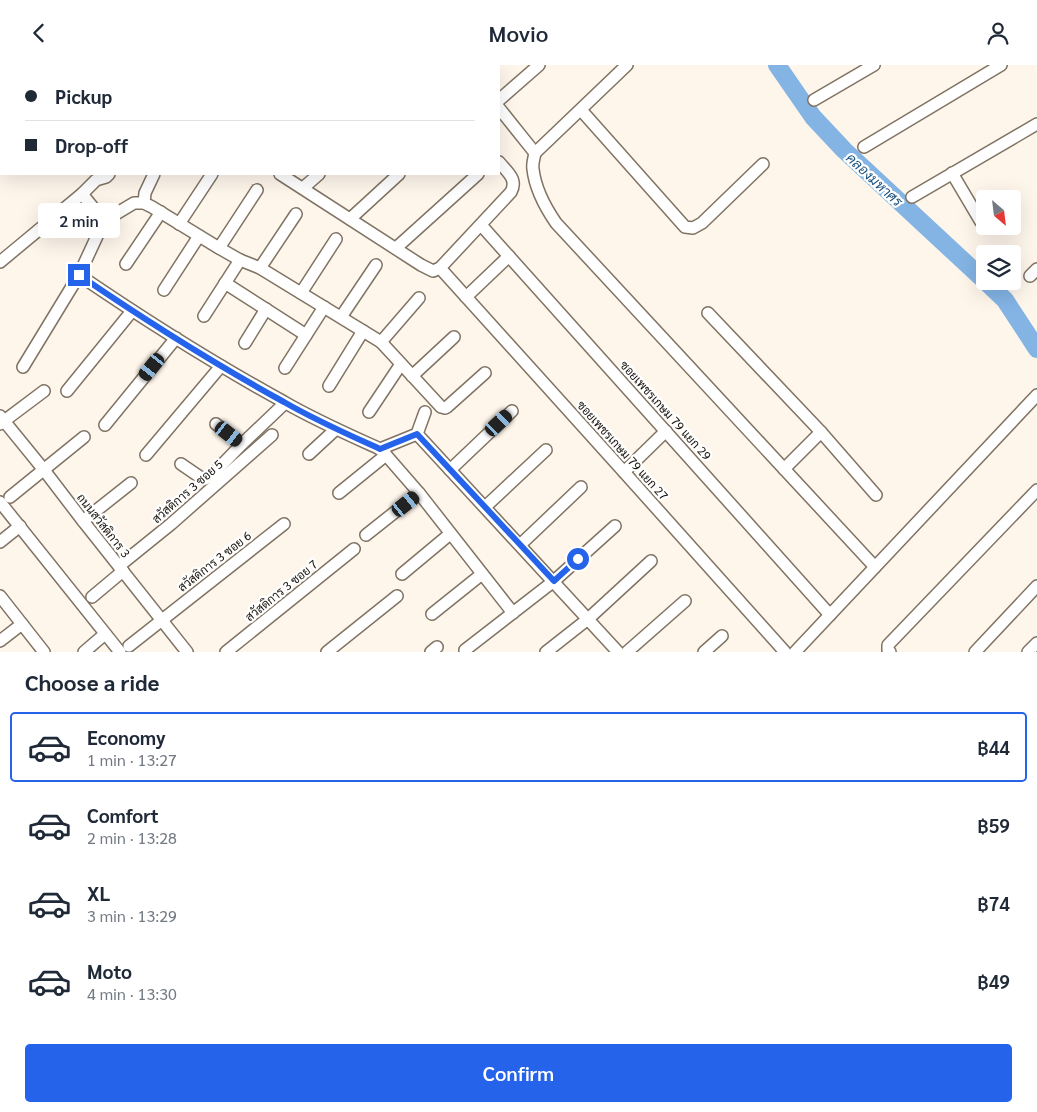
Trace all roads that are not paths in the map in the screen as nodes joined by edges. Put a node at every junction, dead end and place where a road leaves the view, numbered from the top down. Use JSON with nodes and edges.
{"nodes":[{"id":1,"x":539,"y":65,"type":"edge"},
{"id":2,"x":627,"y":65,"type":"edge"},
{"id":3,"x":874,"y":65,"type":"edge"},
{"id":4,"x":1000,"y":65,"type":"edge"},
{"id":5,"x":500,"y":98,"type":"edge"},
{"id":6,"x":814,"y":100,"type":"dead end"},
{"id":7,"x":500,"y":109,"type":"edge"},
{"id":8,"x":581,"y":110,"type":"junction"},
{"id":9,"x":1037,"y":124,"type":"edge"},
{"id":10,"x":864,"y":147,"type":"dead end"},
{"id":11,"x":535,"y":153,"type":"junction"},
{"id":12,"x":500,"y":163,"type":"edge"},
{"id":13,"x":763,"y":164,"type":"dead end"},
{"id":14,"x":952,"y":173,"type":"junction"},
{"id":15,"x":154,"y":175,"type":"edge"},
{"id":16,"x":211,"y":175,"type":"edge"},
{"id":17,"x":282,"y":175,"type":"edge"},
{"id":18,"x":318,"y":175,"type":"edge"},
{"id":19,"x":395,"y":175,"type":"edge"},
{"id":20,"x":477,"y":175,"type":"edge"},
{"id":21,"x":97,"y":177,"type":"edge"},
{"id":22,"x":303,"y":188,"type":"junction"},
{"id":23,"x":257,"y":190,"type":"dead end"},
{"id":24,"x":82,"y":194,"type":"junction"},
{"id":25,"x":912,"y":197,"type":"dead end"},
{"id":26,"x":144,"y":203,"type":"junction"},
{"id":27,"x":161,"y":212,"type":"junction"},
{"id":28,"x":296,"y":214,"type":"dead end"},
{"id":29,"x":976,"y":215,"type":"edge"},
{"id":30,"x":350,"y":219,"type":"junction"},
{"id":31,"x":104,"y":221,"type":"junction"},
{"id":32,"x":179,"y":223,"type":"junction"},
{"id":33,"x":481,"y":225,"type":"junction"},
{"id":34,"x":199,"y":236,"type":"junction"},
{"id":35,"x":336,"y":239,"type":"dead end"},
{"id":36,"x":219,"y":248,"type":"junction"},
{"id":37,"x":396,"y":248,"type":"junction"},
{"id":38,"x":509,"y":256,"type":"junction"},
{"id":39,"x":240,"y":260,"type":"junction"},
{"id":40,"x":0,"y":262,"type":"edge"},
{"id":41,"x":126,"y":264,"type":"dead end"},
{"id":42,"x":376,"y":265,"type":"dead end"},
{"id":43,"x":260,"y":267,"type":"junction"},
{"id":44,"x":440,"y":268,"type":"junction"},
{"id":45,"x":79,"y":275,"type":"junction"},
{"id":46,"x":225,"y":283,"type":"junction"},
{"id":47,"x":164,"y":290,"type":"dead end"},
{"id":48,"x":301,"y":293,"type":"junction"},
{"id":49,"x":466,"y":297,"type":"junction"},
{"id":50,"x":419,"y":298,"type":"dead end"},
{"id":51,"x":324,"y":307,"type":"junction"},
{"id":52,"x":266,"y":309,"type":"junction"},
{"id":53,"x":132,"y":311,"type":"junction"},
{"id":54,"x":708,"y":313,"type":"dead end"},
{"id":55,"x":204,"y":315,"type":"dead end"},
{"id":56,"x":341,"y":317,"type":"junction"},
{"id":57,"x":363,"y":331,"type":"junction"},
{"id":58,"x":306,"y":335,"type":"junction"},
{"id":59,"x":454,"y":337,"type":"dead end"},
{"id":60,"x":176,"y":338,"type":"junction"},
{"id":61,"x":381,"y":342,"type":"junction"},
{"id":62,"x":245,"y":343,"type":"dead end"},
{"id":63,"x":400,"y":363,"type":"junction"},
{"id":64,"x":221,"y":366,"type":"junction"},
{"id":65,"x":23,"y":367,"type":"dead end"},
{"id":66,"x":286,"y":368,"type":"dead end"},
{"id":67,"x":485,"y":373,"type":"dead end"},
{"id":68,"x":412,"y":376,"type":"junction"},
{"id":69,"x":329,"y":386,"type":"dead end"},
{"id":70,"x":44,"y":391,"type":"dead end"},
{"id":71,"x":67,"y":391,"type":"dead end"},
{"id":72,"x":1037,"y":395,"type":"edge"},
{"id":73,"x":285,"y":403,"type":"junction"},
{"id":74,"x":512,"y":411,"type":"dead end"},
{"id":75,"x":369,"y":412,"type":"dead end"},
{"id":76,"x":425,"y":412,"type":"dead end"},
{"id":77,"x":1,"y":421,"type":"edge"},
{"id":78,"x":216,"y":424,"type":"dead end"},
{"id":79,"x":105,"y":425,"type":"dead end"},
{"id":80,"x":336,"y":429,"type":"junction"},
{"id":81,"x":666,"y":431,"type":"junction"},
{"id":82,"x":821,"y":432,"type":"junction"},
{"id":83,"x":417,"y":434,"type":"junction"},
{"id":84,"x":272,"y":435,"type":"dead end"},
{"id":85,"x":84,"y":437,"type":"dead end"},
{"id":86,"x":242,"y":444,"type":"junction"},
{"id":87,"x":546,"y":450,"type":"dead end"},
{"id":88,"x":383,"y":452,"type":"junction"},
{"id":89,"x":309,"y":454,"type":"dead end"},
{"id":90,"x":146,"y":455,"type":"dead end"},
{"id":91,"x":181,"y":464,"type":"dead end"},
{"id":92,"x":784,"y":469,"type":"junction"},
{"id":93,"x":44,"y":470,"type":"junction"},
{"id":94,"x":450,"y":470,"type":"junction"},
{"id":95,"x":624,"y":472,"type":"junction"},
{"id":96,"x":131,"y":483,"type":"dead end"},
{"id":97,"x":581,"y":487,"type":"dead end"},
{"id":98,"x":1037,"y":490,"type":"edge"},
{"id":99,"x":339,"y":493,"type":"dead end"},
{"id":100,"x":419,"y":493,"type":"junction"},
{"id":101,"x":876,"y":495,"type":"dead end"},
{"id":102,"x":5,"y":500,"type":"edge"},
{"id":103,"x":485,"y":507,"type":"junction"},
{"id":104,"x":83,"y":521,"type":"junction"},
{"id":105,"x":284,"y":524,"type":"dead end"},
{"id":106,"x":615,"y":525,"type":"dead end"},
{"id":107,"x":20,"y":526,"type":"junction"},
{"id":108,"x":450,"y":534,"type":"junction"},
{"id":109,"x":366,"y":535,"type":"dead end"},
{"id":110,"x":0,"y":542,"type":"edge"},
{"id":111,"x":520,"y":545,"type":"junction"},
{"id":112,"x":354,"y":549,"type":"dead end"},
{"id":113,"x":651,"y":561,"type":"dead end"},
{"id":114,"x":875,"y":567,"type":"junction"},
{"id":115,"x":121,"y":569,"type":"junction"},
{"id":116,"x":402,"y":573,"type":"dead end"},
{"id":117,"x":482,"y":574,"type":"junction"},
{"id":118,"x":554,"y":581,"type":"junction"},
{"id":119,"x":1037,"y":585,"type":"edge"},
{"id":120,"x":0,"y":596,"type":"edge"},
{"id":121,"x":397,"y":596,"type":"dead end"},
{"id":122,"x":92,"y":597,"type":"dead end"},
{"id":123,"x":685,"y":601,"type":"dead end"},
{"id":124,"x":513,"y":613,"type":"junction"},
{"id":125,"x":432,"y":614,"type":"dead end"},
{"id":126,"x":830,"y":615,"type":"junction"},
{"id":127,"x":588,"y":619,"type":"junction"},
{"id":128,"x":161,"y":620,"type":"junction"},
{"id":129,"x":22,"y":624,"type":"junction"},
{"id":130,"x":105,"y":634,"type":"junction"},
{"id":131,"x":722,"y":636,"type":"dead end"},
{"id":132,"x":0,"y":641,"type":"edge"},
{"id":133,"x":1037,"y":643,"type":"edge"},
{"id":134,"x":124,"y":649,"type":"edge"},
{"id":135,"x":465,"y":650,"type":"dead end"},
{"id":136,"x":44,"y":652,"type":"edge"},
{"id":137,"x":84,"y":652,"type":"edge"},
{"id":138,"x":187,"y":652,"type":"edge"},
{"id":139,"x":226,"y":652,"type":"edge"},
{"id":140,"x":327,"y":652,"type":"edge"},
{"id":141,"x":546,"y":652,"type":"edge"},
{"id":142,"x":618,"y":652,"type":"edge"},
{"id":143,"x":627,"y":652,"type":"edge"},
{"id":144,"x":704,"y":652,"type":"edge"},
{"id":145,"x":785,"y":652,"type":"edge"},
{"id":146,"x":795,"y":652,"type":"edge"},
{"id":147,"x":890,"y":652,"type":"edge"},
{"id":148,"x":975,"y":652,"type":"edge"},
{"id":149,"x":1028,"y":652,"type":"edge"}],
"edges":[{"from":1,"to":5,"type":"street"},
{"from":2,"to":8,"type":"street"},
{"from":3,"to":6,"type":"street"},
{"from":4,"to":10,"type":"street"},
{"from":7,"to":11,"type":"street"},
{"from":8,"to":11,"type":"street"},
{"from":8,"to":13,"type":"street"},
{"from":9,"to":14,"type":"street"},
{"from":11,"to":92,"type":"street"},
{"from":12,"to":33,"type":"street"},
{"from":14,"to":25,"type":"street"},
{"from":14,"to":29,"type":"street"},
{"from":15,"to":26,"type":"street"},
{"from":16,"to":32,"type":"street"},
{"from":17,"to":22,"type":"street"},
{"from":18,"to":22,"type":"street"},
{"from":19,"to":30,"type":"street"},
{"from":20,"to":37,"type":"street"},
{"from":21,"to":24,"type":"street"},
{"from":22,"to":30,"type":"street"},
{"from":23,"to":36,"type":"street"},
{"from":24,"to":31,"type":"street"},
{"from":24,"to":40,"type":"street"},
{"from":26,"to":27,"type":"street"},
{"from":26,"to":31,"type":"street"},
{"from":27,"to":32,"type":"street"},
{"from":27,"to":41,"type":"street"},
{"from":28,"to":43,"type":"street"},
{"from":30,"to":37,"type":"street"},
{"from":31,"to":45,"type":"street"},
{"from":32,"to":34,"type":"street"},
{"from":33,"to":38,"type":"street","name":"ซอยเพชรเกษม 79 แยก 29"},
{"from":33,"to":44,"type":"street"},
{"from":34,"to":36,"type":"street"},
{"from":34,"to":47,"type":"street"},
{"from":35,"to":48,"type":"street"},
{"from":36,"to":39,"type":"street"},
{"from":37,"to":44,"type":"street"},
{"from":38,"to":49,"type":"street"},
{"from":38,"to":81,"type":"street","name":"ซอยเพชรเกษม 79 แยก 29"},
{"from":39,"to":43,"type":"street"},
{"from":39,"to":46,"type":"street"},
{"from":42,"to":56,"type":"street"},
{"from":43,"to":48,"type":"street"},
{"from":44,"to":49,"type":"street","name":"ซอยเพชรเกษม 79 แยก 27"},
{"from":45,"to":53,"type":"street"},
{"from":45,"to":65,"type":"street"},
{"from":46,"to":52,"type":"street"},
{"from":46,"to":55,"type":"street"},
{"from":48,"to":51,"type":"street"},
{"from":49,"to":95,"type":"street","name":"ซอยเพชรเกษม 79 แยก 27"},
{"from":50,"to":61,"type":"street"},
{"from":51,"to":56,"type":"street"},
{"from":51,"to":58,"type":"street"},
{"from":52,"to":58,"type":"street"},
{"from":52,"to":62,"type":"street"},
{"from":53,"to":60,"type":"street"},
{"from":53,"to":71,"type":"street"},
{"from":54,"to":82,"type":"street"},
{"from":56,"to":57,"type":"street"},
{"from":57,"to":61,"type":"street"},
{"from":57,"to":69,"type":"street"},
{"from":58,"to":66,"type":"street"},
{"from":59,"to":68,"type":"street"},
{"from":60,"to":64,"type":"street"},
{"from":60,"to":79,"type":"street"},
{"from":61,"to":63,"type":"street"},
{"from":63,"to":68,"type":"street"},
{"from":63,"to":75,"type":"street"},
{"from":64,"to":73,"type":"street"},
{"from":64,"to":90,"type":"street"},
{"from":67,"to":68,"type":"street"},
{"from":70,"to":77,"type":"street"},
{"from":72,"to":114,"type":"street"},
{"from":73,"to":80,"type":"street"},
{"from":73,"to":86,"type":"street"},
{"from":74,"to":94,"type":"street"},
{"from":76,"to":83,"type":"street"},
{"from":77,"to":93,"type":"street","name":"ถนนสวัสดิการ 3"},
{"from":78,"to":86,"type":"street"},
{"from":80,"to":88,"type":"street"},
{"from":80,"to":89,"type":"street"},
{"from":81,"to":95,"type":"street"},
{"from":81,"to":126,"type":"street","name":"ซอยเพชรเกษม 79 แยก 29"},
{"from":82,"to":92,"type":"street"},
{"from":82,"to":101,"type":"street"},
{"from":83,"to":88,"type":"street"},
{"from":83,"to":94,"type":"street"},
{"from":84,"to":115,"type":"street","name":"สวัสดิการ 3 ซอย 5"},
{"from":85,"to":93,"type":"street"},
{"from":86,"to":91,"type":"street"},
{"from":87,"to":103,"type":"street"},
{"from":88,"to":99,"type":"street"},
{"from":88,"to":100,"type":"street"},
{"from":92,"to":114,"type":"street"},
{"from":93,"to":102,"type":"street"},
{"from":93,"to":104,"type":"street","name":"ถนนสวัสดิการ 3"},
{"from":94,"to":103,"type":"street"},
{"from":95,"to":145,"type":"street","name":"ซอยเพชรเกษม 79 แยก 27"},
{"from":96,"to":104,"type":"street"},
{"from":97,"to":111,"type":"street"},
{"from":98,"to":147,"type":"street"},
{"from":100,"to":108,"type":"street"},
{"from":100,"to":109,"type":"street"},
{"from":102,"to":107,"type":"street"},
{"from":103,"to":111,"type":"street"},
{"from":104,"to":115,"type":"street","name":"ถนนสวัสดิการ 3"},
{"from":105,"to":128,"type":"street","name":"สวัสดิการ 3 ซอย 6"},
{"from":106,"to":118,"type":"street"},
{"from":107,"to":110,"type":"street"},
{"from":107,"to":130,"type":"street"},
{"from":108,"to":116,"type":"street"},
{"from":108,"to":117,"type":"street"},
{"from":111,"to":118,"type":"street"},
{"from":112,"to":139,"type":"street","name":"สวัสดิการ 3 ซอย 7"},
{"from":113,"to":127,"type":"street"},
{"from":114,"to":126,"type":"street"},
{"from":115,"to":122,"type":"street","name":"สวัสดิการ 3 ซอย 5"},
{"from":115,"to":128,"type":"street","name":"ถนนสวัสดิการ 3"},
{"from":117,"to":124,"type":"street"},
{"from":117,"to":125,"type":"street"},
{"from":118,"to":124,"type":"street"},
{"from":118,"to":127,"type":"street"},
{"from":119,"to":148,"type":"street"},
{"from":120,"to":129,"type":"street"},
{"from":121,"to":140,"type":"street"},
{"from":123,"to":143,"type":"street"},
{"from":124,"to":135,"type":"street"},
{"from":126,"to":146,"type":"street"},
{"from":127,"to":141,"type":"street"},
{"from":127,"to":142,"type":"street"},
{"from":128,"to":134,"type":"street","name":"สวัสดิการ 3 ซอย 6"},
{"from":128,"to":138,"type":"street","name":"ถนนสวัสดิการ 3"},
{"from":129,"to":132,"type":"street"},
{"from":129,"to":136,"type":"street"},
{"from":130,"to":134,"type":"street"},
{"from":130,"to":137,"type":"street"},
{"from":131,"to":144,"type":"street"},
{"from":133,"to":149,"type":"street"}]}
